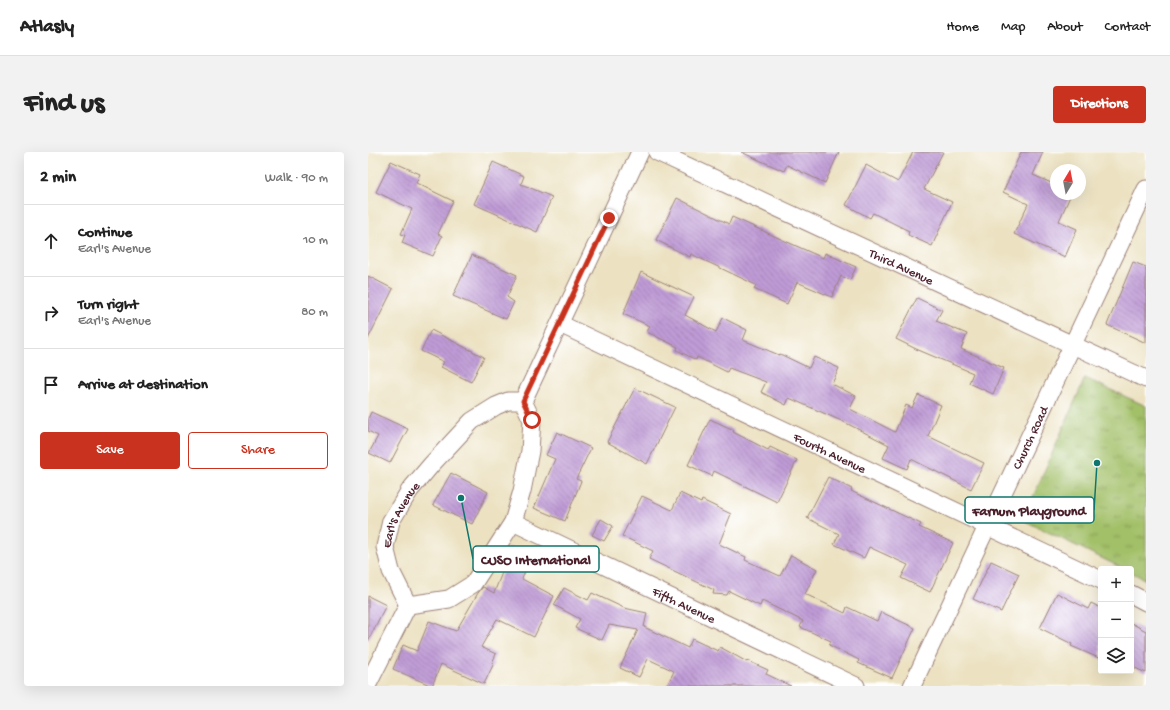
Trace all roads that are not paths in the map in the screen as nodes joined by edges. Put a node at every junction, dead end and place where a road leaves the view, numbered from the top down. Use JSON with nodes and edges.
{"nodes":[{"id":1,"x":640,"y":152,"type":"edge"},
{"id":2,"x":657,"y":152,"type":"edge"},
{"id":3,"x":1146,"y":189,"type":"edge"},
{"id":4,"x":560,"y":324,"type":"junction"},
{"id":5,"x":1073,"y":344,"type":"junction"},
{"id":6,"x":1146,"y":379,"type":"edge"},
{"id":7,"x":523,"y":401,"type":"junction"},
{"id":8,"x":513,"y":522,"type":"junction"},
{"id":9,"x":987,"y":526,"type":"junction"},
{"id":10,"x":1098,"y":579,"type":"edge"},
{"id":11,"x":1134,"y":596,"type":"edge"},
{"id":12,"x":1146,"y":602,"type":"edge"},
{"id":13,"x":408,"y":605,"type":"junction"},
{"id":14,"x":368,"y":684,"type":"edge"},
{"id":15,"x":856,"y":686,"type":"edge"},
{"id":16,"x":912,"y":686,"type":"edge"}],
"edges":[{"from":1,"to":4,"type":"street"},
{"from":2,"to":5,"type":"street","name":"Third Avenue"},
{"from":3,"to":5,"type":"street","name":"Church Road"},
{"from":4,"to":7,"type":"street"},
{"from":4,"to":9,"type":"street","name":"Fourth Avenue"},
{"from":5,"to":6,"type":"street","name":"Third Avenue"},
{"from":5,"to":9,"type":"street","name":"Church Road"},
{"from":7,"to":8,"type":"street"},
{"from":7,"to":13,"type":"street","name":"Earl's Avenue"},
{"from":8,"to":13,"type":"street"},
{"from":8,"to":15,"type":"street","name":"Fifth Avenue"},
{"from":9,"to":10,"type":"street","name":"Fourth Avenue"},
{"from":9,"to":16,"type":"street","name":"Church Road"},
{"from":11,"to":12,"type":"street"},
{"from":13,"to":14,"type":"street"}]}
